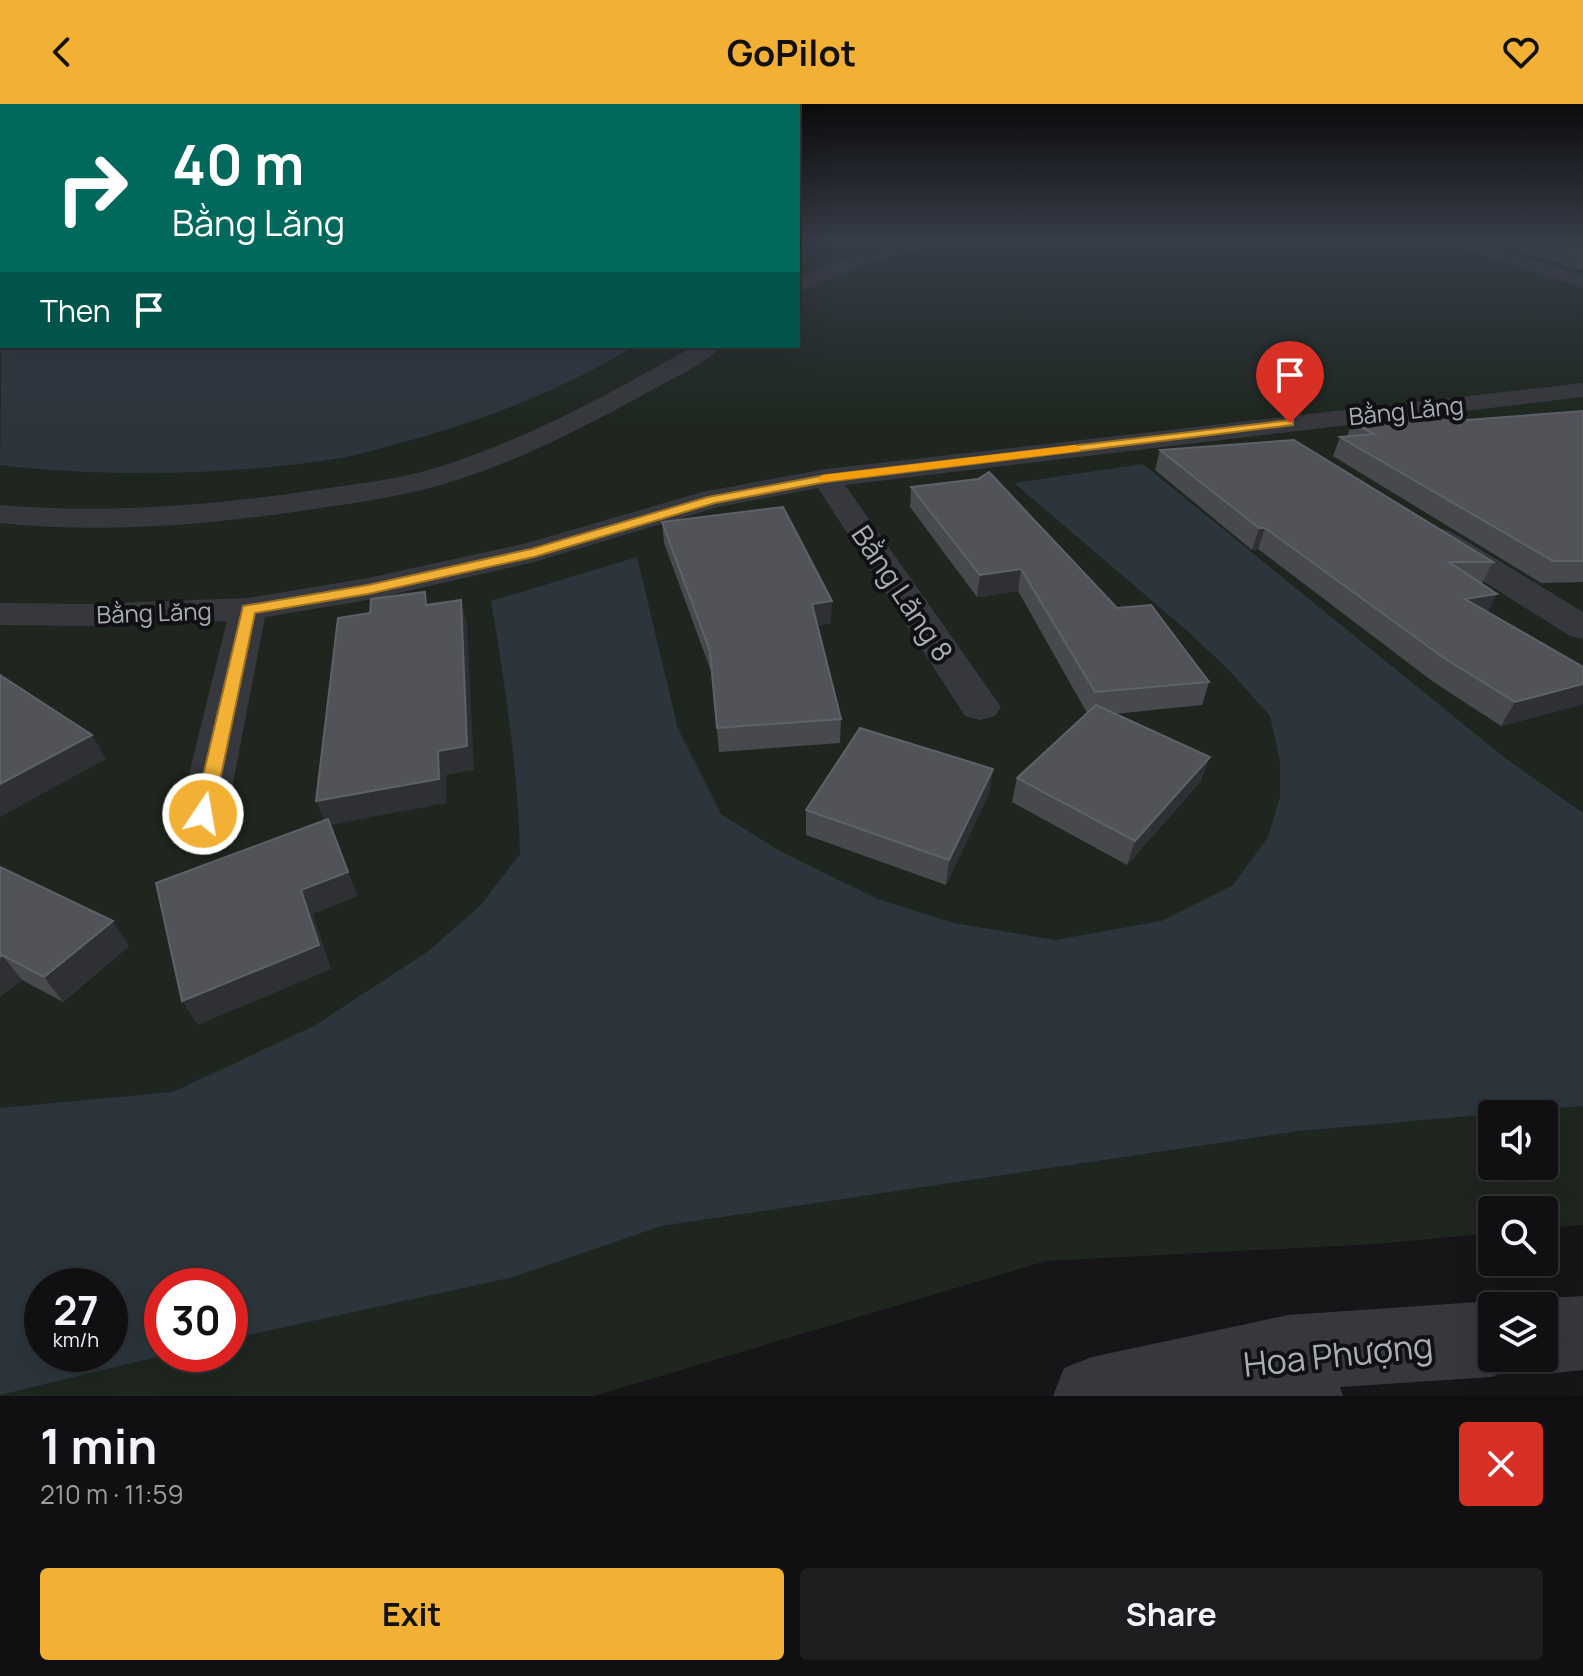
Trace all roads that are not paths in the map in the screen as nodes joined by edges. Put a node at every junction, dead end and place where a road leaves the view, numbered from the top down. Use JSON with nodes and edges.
{"nodes":[{"id":1,"x":706,"y":348,"type":"edge"},
{"id":2,"x":1583,"y":390,"type":"edge"},
{"id":3,"x":1260,"y":426,"type":"junction"},
{"id":4,"x":1304,"y":454,"type":"edge"},
{"id":5,"x":826,"y":478,"type":"junction"},
{"id":6,"x":0,"y":514,"type":"edge"},
{"id":7,"x":1410,"y":520,"type":"edge"},
{"id":8,"x":248,"y":609,"type":"junction"},
{"id":9,"x":0,"y":614,"type":"edge"},
{"id":10,"x":1583,"y":628,"type":"edge"},
{"id":11,"x":980,"y":707,"type":"dead end"},
{"id":12,"x":203,"y":814,"type":"dead end"},
{"id":13,"x":1583,"y":1333,"type":"edge"},
{"id":14,"x":1558,"y":1335,"type":"edge"},
{"id":15,"x":1478,"y":1342,"type":"edge"},
{"id":16,"x":1296,"y":1374,"type":"edge"},
{"id":17,"x":1092,"y":1396,"type":"edge"}],
"edges":[{"from":1,"to":6,"type":"street"},
{"from":2,"to":3,"type":"street","name":"Bằng Lăng"},
{"from":3,"to":4,"type":"street"},
{"from":3,"to":5,"type":"street","name":"Bằng Lăng"},
{"from":5,"to":8,"type":"street","name":"Bằng Lăng"},
{"from":5,"to":11,"type":"street","name":"Bằng Lăng 8"},
{"from":7,"to":10,"type":"street"},
{"from":8,"to":9,"type":"street","name":"Bằng Lăng"},
{"from":8,"to":12,"type":"street"},
{"from":13,"to":14,"type":"street"},
{"from":15,"to":16,"type":"street","name":"Hoa Phượng"},
{"from":16,"to":17,"type":"street","name":"Hoa Phượng"}]}
